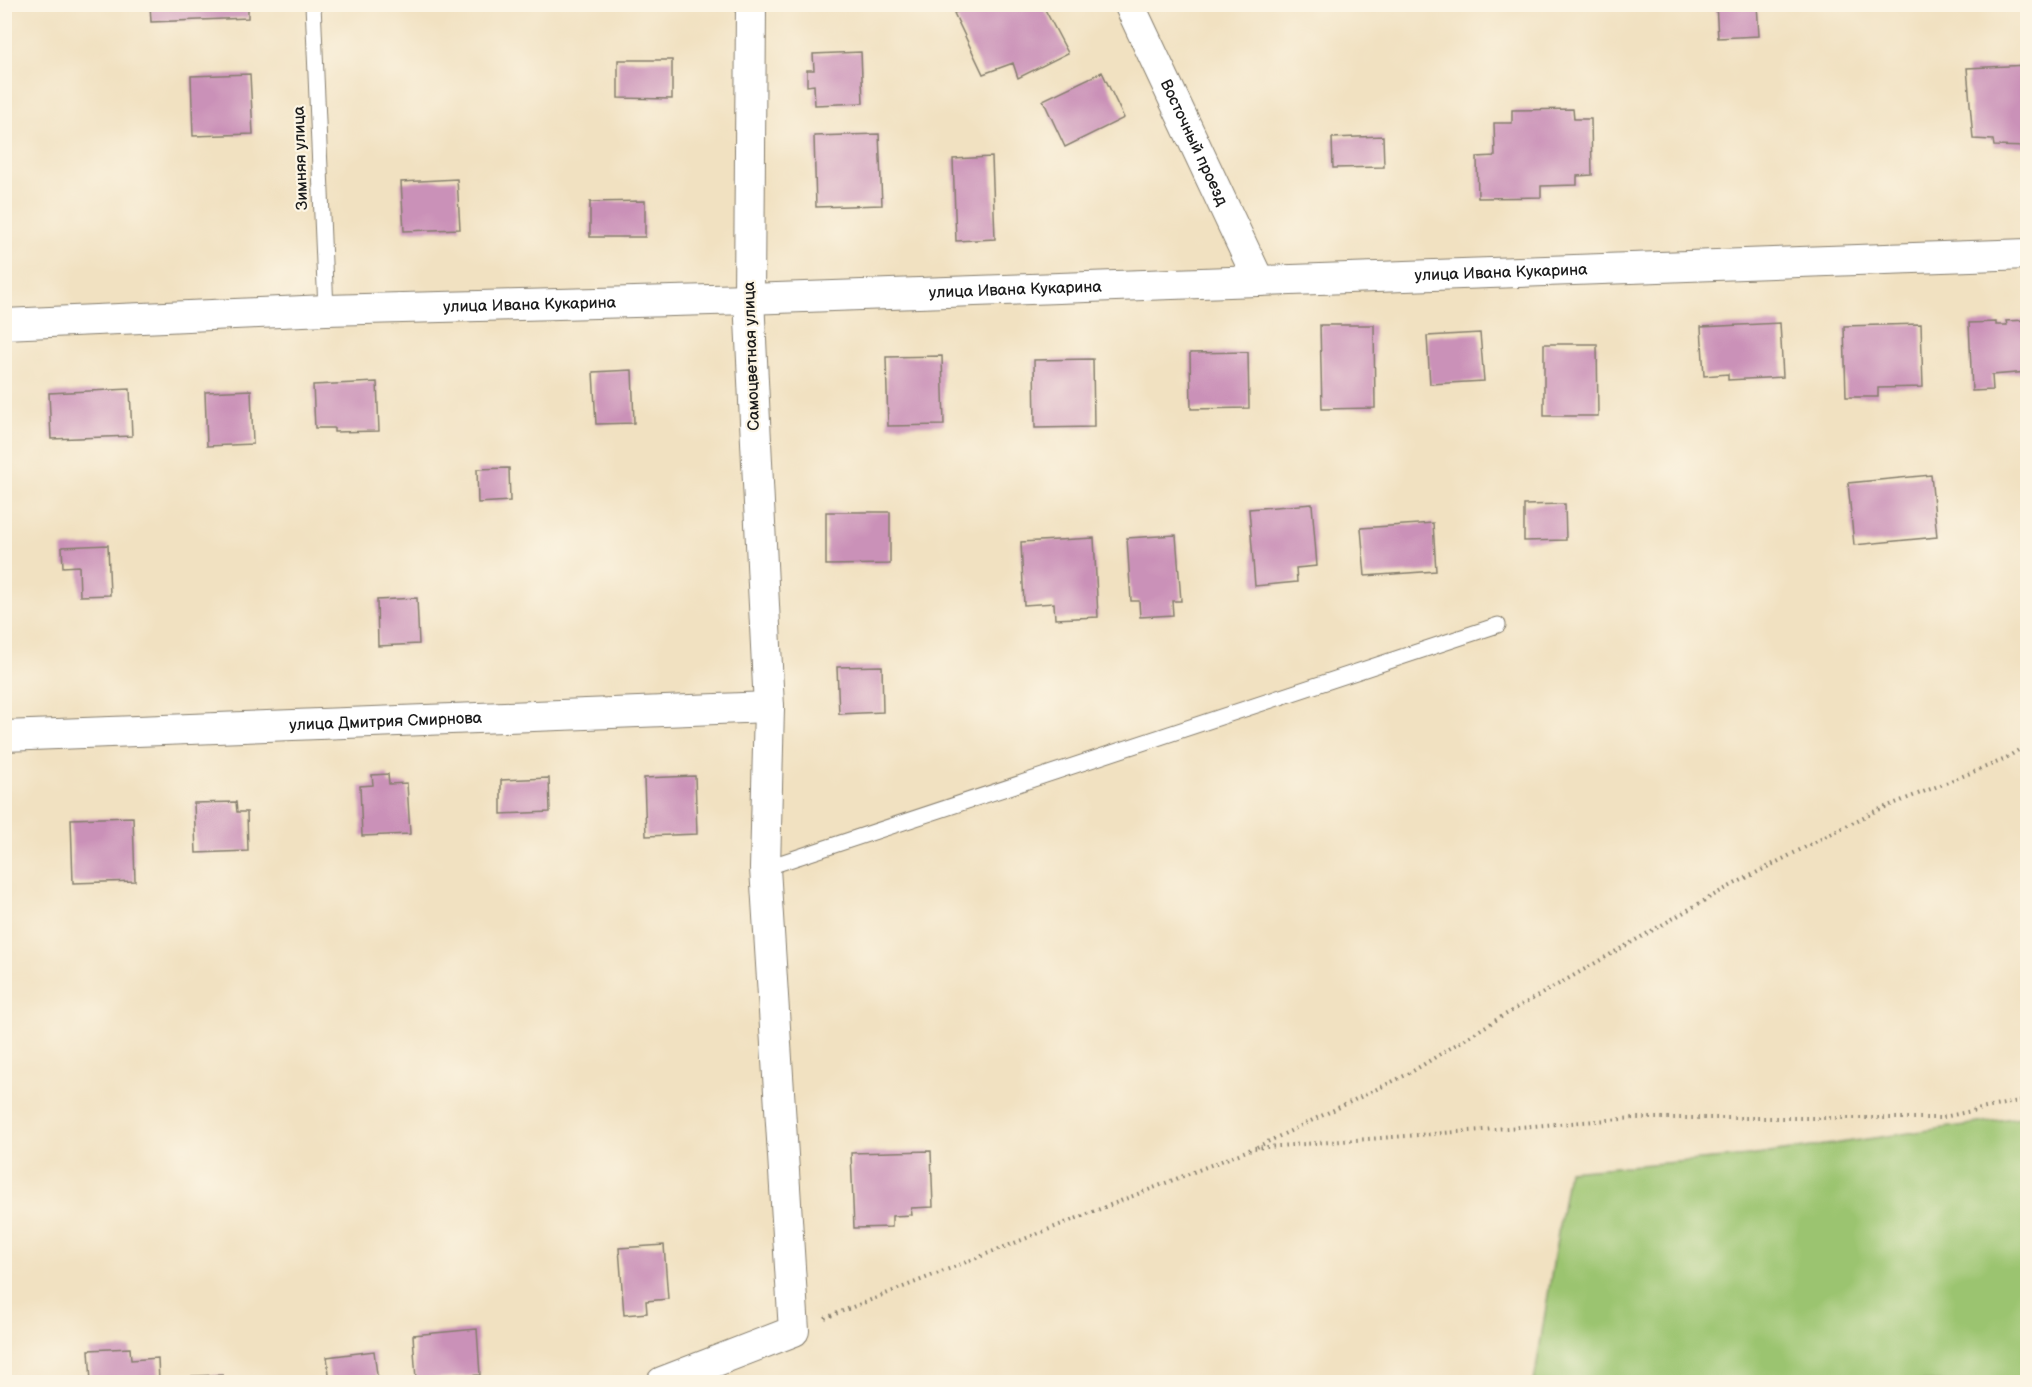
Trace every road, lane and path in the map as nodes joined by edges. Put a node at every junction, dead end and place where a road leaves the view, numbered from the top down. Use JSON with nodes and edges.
{"nodes":[{"id":1,"x":313,"y":4,"type":"edge"},
{"id":2,"x":751,"y":4,"type":"edge"},
{"id":3,"x":1130,"y":4,"type":"edge"},
{"id":4,"x":2028,"y":254,"type":"edge"},
{"id":5,"x":1259,"y":281,"type":"junction"},
{"id":6,"x":749,"y":299,"type":"junction"},
{"id":7,"x":326,"y":310,"type":"junction"},
{"id":8,"x":4,"y":324,"type":"edge"},
{"id":9,"x":1498,"y":625,"type":"dead end"},
{"id":10,"x":769,"y":707,"type":"junction"},
{"id":11,"x":4,"y":736,"type":"edge"},
{"id":12,"x":2028,"y":744,"type":"edge"},
{"id":13,"x":765,"y":868,"type":"junction"},
{"id":14,"x":2028,"y":1099,"type":"edge"},
{"id":15,"x":1254,"y":1148,"type":"junction"},
{"id":16,"x":794,"y":1330,"type":"junction"},
{"id":17,"x":662,"y":1383,"type":"edge"}],
"edges":[{"from":1,"to":7,"type":"lane","name":"Зимняя улица"},
{"from":2,"to":6,"type":"street","name":"Самоцветная улица"},
{"from":3,"to":5,"type":"street","name":"Восточный проезд"},
{"from":4,"to":5,"type":"street","name":"улица Ивана Кукарина"},
{"from":5,"to":6,"type":"street","name":"улица Ивана Кукарина"},
{"from":6,"to":7,"type":"street","name":"улица Ивана Кукарина"},
{"from":6,"to":10,"type":"street","name":"Самоцветная улица"},
{"from":7,"to":8,"type":"street","name":"улица Ивана Кукарина"},
{"from":9,"to":13,"type":"lane"},
{"from":10,"to":11,"type":"street","name":"улица Дмитрия Смирнова"},
{"from":10,"to":13,"type":"street","name":"Самоцветная улица"},
{"from":12,"to":15,"type":"path"},
{"from":13,"to":16,"type":"street","name":"Самоцветная улица"},
{"from":14,"to":15,"type":"path"},
{"from":15,"to":16,"type":"path"},
{"from":16,"to":17,"type":"street"}]}
